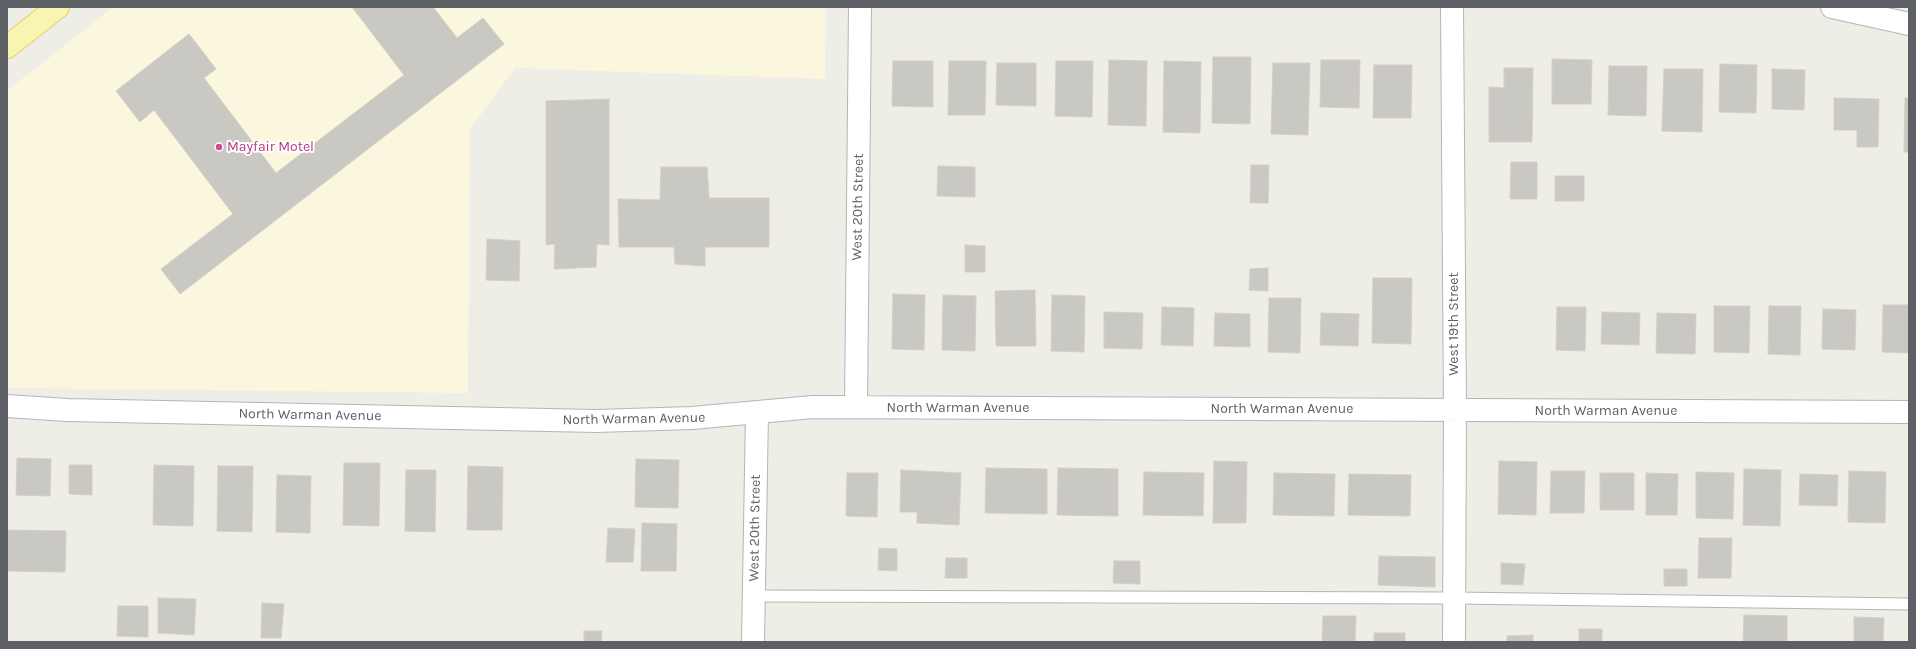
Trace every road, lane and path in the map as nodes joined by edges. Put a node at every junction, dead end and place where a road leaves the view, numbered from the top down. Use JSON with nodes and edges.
{"nodes":[{"id":1,"x":58,"y":7,"type":"edge"},
{"id":2,"x":860,"y":7,"type":"edge"},
{"id":3,"x":1452,"y":7,"type":"edge"},
{"id":4,"x":1832,"y":7,"type":"edge"},
{"id":5,"x":1909,"y":24,"type":"edge"},
{"id":6,"x":7,"y":47,"type":"edge"},
{"id":7,"x":7,"y":406,"type":"edge"},
{"id":8,"x":856,"y":407,"type":"junction"},
{"id":9,"x":1455,"y":410,"type":"junction"},
{"id":10,"x":1909,"y":412,"type":"edge"},
{"id":11,"x":757,"y":413,"type":"junction"},
{"id":12,"x":754,"y":596,"type":"junction"},
{"id":13,"x":1454,"y":598,"type":"junction"},
{"id":14,"x":1909,"y":604,"type":"edge"},
{"id":15,"x":753,"y":642,"type":"edge"},
{"id":16,"x":1454,"y":642,"type":"edge"}],
"edges":[{"from":1,"to":6,"type":"main road"},
{"from":2,"to":8,"type":"street","name":"West 20th Street"},
{"from":3,"to":9,"type":"street","name":"West 19th Street"},
{"from":4,"to":5,"type":"street"},
{"from":7,"to":11,"type":"street","name":"North Warman Avenue"},
{"from":8,"to":9,"type":"street","name":"North Warman Avenue"},
{"from":8,"to":11,"type":"street","name":"North Warman Avenue"},
{"from":9,"to":10,"type":"street","name":"North Warman Avenue"},
{"from":9,"to":13,"type":"street","name":"West 19th Street"},
{"from":11,"to":12,"type":"street","name":"West 20th Street"},
{"from":12,"to":13,"type":"lane"},
{"from":12,"to":15,"type":"street","name":"West 20th Street"},
{"from":13,"to":14,"type":"lane"},
{"from":13,"to":16,"type":"street","name":"West 19th Street"}]}
